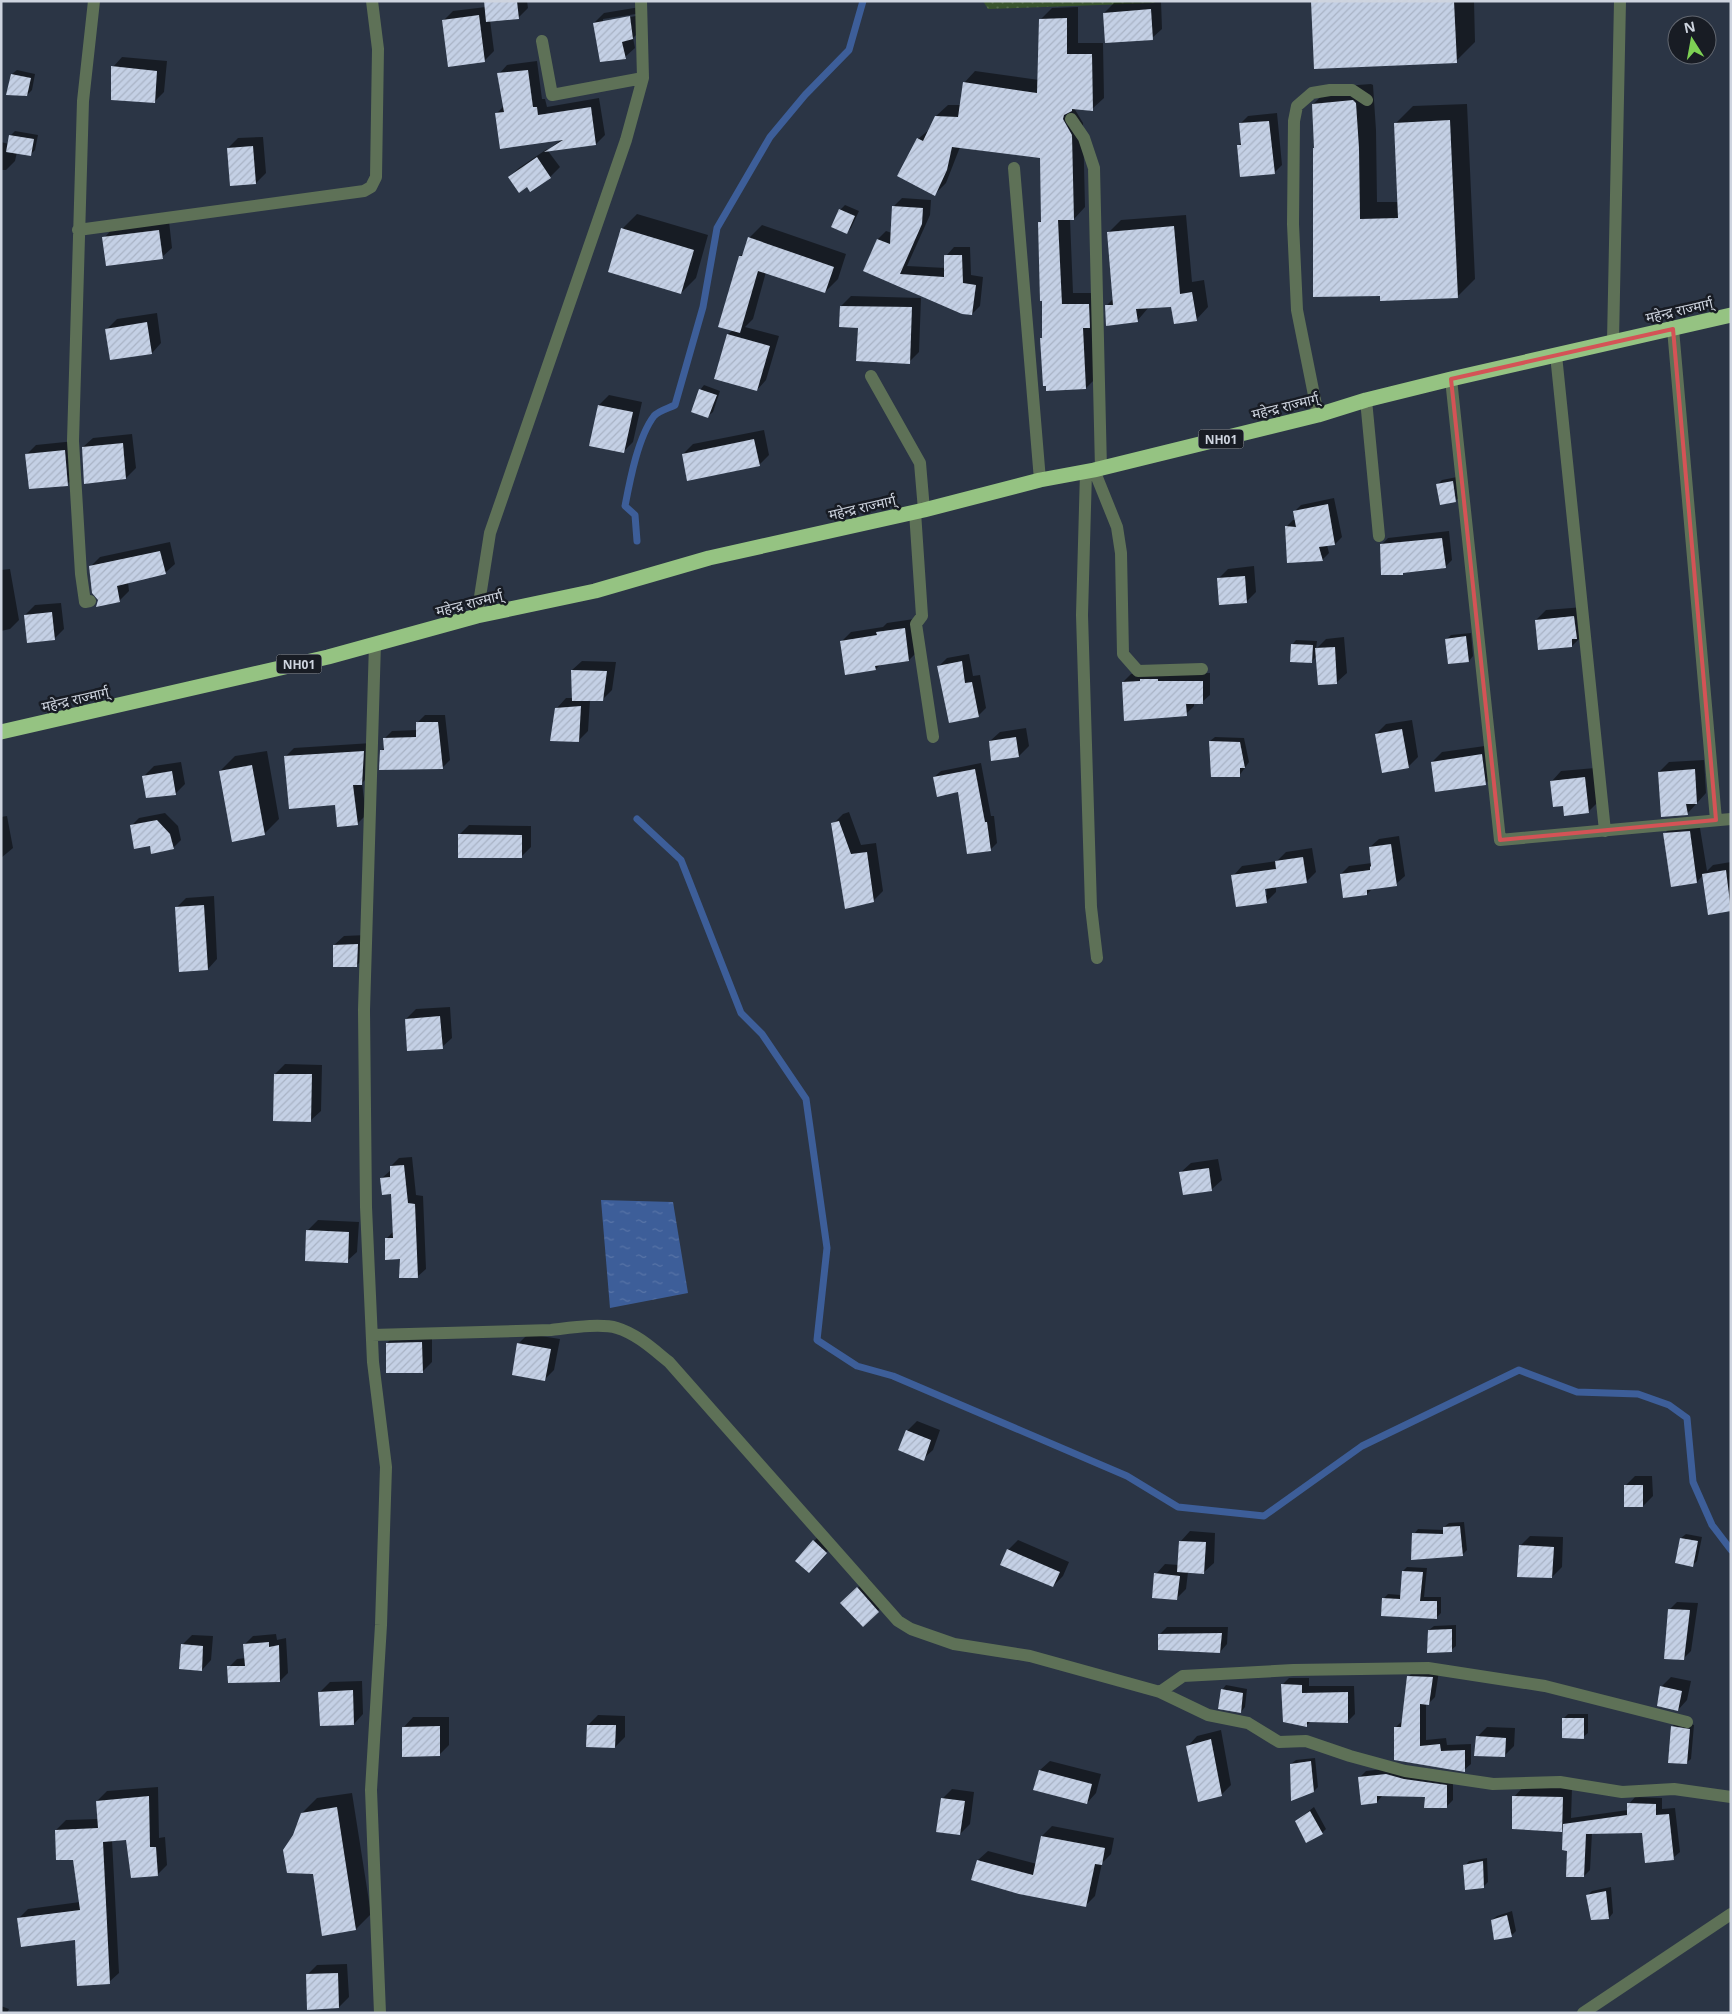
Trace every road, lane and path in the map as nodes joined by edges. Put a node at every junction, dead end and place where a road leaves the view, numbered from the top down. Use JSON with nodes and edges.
{"nodes":[{"id":1,"x":94,"y":1,"type":"edge"},
{"id":2,"x":372,"y":1,"type":"edge"},
{"id":3,"x":640,"y":1,"type":"edge"},
{"id":4,"x":1620,"y":1,"type":"edge"},
{"id":5,"x":542,"y":41,"type":"dead end"},
{"id":6,"x":642,"y":78,"type":"junction"},
{"id":7,"x":1367,"y":100,"type":"dead end"},
{"id":8,"x":1071,"y":119,"type":"dead end"},
{"id":9,"x":1014,"y":168,"type":"dead end"},
{"id":10,"x":78,"y":230,"type":"junction"},
{"id":11,"x":1731,"y":315,"type":"edge"},
{"id":12,"x":1673,"y":329,"type":"junction"},
{"id":13,"x":1613,"y":341,"type":"junction"},
{"id":14,"x":1556,"y":355,"type":"junction"},
{"id":15,"x":871,"y":376,"type":"dead end"},
{"id":16,"x":1451,"y":379,"type":"junction"},
{"id":17,"x":1366,"y":400,"type":"junction"},
{"id":18,"x":1318,"y":414,"type":"junction"},
{"id":19,"x":1094,"y":471,"type":"junction"},
{"id":20,"x":1040,"y":480,"type":"junction"},
{"id":21,"x":919,"y":511,"type":"junction"},
{"id":22,"x":1379,"y":536,"type":"dead end"},
{"id":23,"x":90,"y":602,"type":"dead end"},
{"id":24,"x":477,"y":616,"type":"junction"},
{"id":25,"x":376,"y":644,"type":"junction"},
{"id":26,"x":1202,"y":669,"type":"dead end"},
{"id":27,"x":1,"y":732,"type":"edge"},
{"id":28,"x":934,"y":737,"type":"dead end"},
{"id":29,"x":1731,"y":819,"type":"edge"},
{"id":30,"x":1716,"y":820,"type":"junction"},
{"id":31,"x":1605,"y":831,"type":"junction"},
{"id":32,"x":1097,"y":958,"type":"dead end"},
{"id":33,"x":372,"y":1335,"type":"junction"},
{"id":34,"x":1160,"y":1692,"type":"junction"},
{"id":35,"x":1687,"y":1722,"type":"dead end"},
{"id":36,"x":1731,"y":1796,"type":"edge"},
{"id":37,"x":1731,"y":1914,"type":"edge"},
{"id":38,"x":380,"y":2013,"type":"edge"},
{"id":39,"x":1582,"y":2013,"type":"edge"}],
"edges":[{"from":1,"to":10,"type":"street"},
{"from":2,"to":10,"type":"street"},
{"from":3,"to":6,"type":"street"},
{"from":4,"to":13,"type":"street"},
{"from":5,"to":6,"type":"street"},
{"from":6,"to":24,"type":"street"},
{"from":7,"to":18,"type":"street"},
{"from":8,"to":19,"type":"street"},
{"from":9,"to":20,"type":"street"},
{"from":10,"to":23,"type":"street"},
{"from":11,"to":12,"type":"highway","name":"महेन्द्र राज्मार्ग्","number":"NH01"},
{"from":12,"to":13,"type":"highway","name":"महेन्द्र राज्मार्ग्","number":"NH01"},
{"from":12,"to":30,"type":"street"},
{"from":13,"to":14,"type":"highway","name":"महेन्द्र राज्मार्ग्","number":"NH01"},
{"from":14,"to":16,"type":"highway","name":"महेन्द्र राज्मार्ग्","number":"NH01"},
{"from":14,"to":31,"type":"street"},
{"from":15,"to":21,"type":"street"},
{"from":16,"to":17,"type":"highway","name":"महेन्द्र राज्मार्ग्","number":"NH01"},
{"from":16,"to":31,"type":"street"},
{"from":17,"to":18,"type":"highway","name":"महेन्द्र राज्मार्ग्","number":"NH01"},
{"from":17,"to":22,"type":"street"},
{"from":18,"to":19,"type":"highway","name":"महेन्द्र राज्मार्ग्","number":"NH01"},
{"from":19,"to":20,"type":"highway","name":"महेन्द्र राज्मार्ग्","number":"NH01"},
{"from":19,"to":26,"type":"street"},
{"from":19,"to":32,"type":"street"},
{"from":20,"to":21,"type":"highway","name":"महेन्द्र राज्मार्ग्","number":"NH01"},
{"from":21,"to":24,"type":"highway","name":"महेन्द्र राज्मार्ग्","number":"NH01"},
{"from":21,"to":28,"type":"street"},
{"from":24,"to":25,"type":"highway","name":"महेन्द्र राज्मार्ग्","number":"NH01"},
{"from":25,"to":27,"type":"highway","name":"महेन्द्र राज्मार्ग्","number":"NH01"},
{"from":25,"to":33,"type":"street"},
{"from":29,"to":30,"type":"street"},
{"from":30,"to":31,"type":"street"},
{"from":33,"to":34,"type":"street"},
{"from":33,"to":38,"type":"street"},
{"from":34,"to":35,"type":"street"},
{"from":34,"to":36,"type":"street"},
{"from":37,"to":39,"type":"street"}]}
